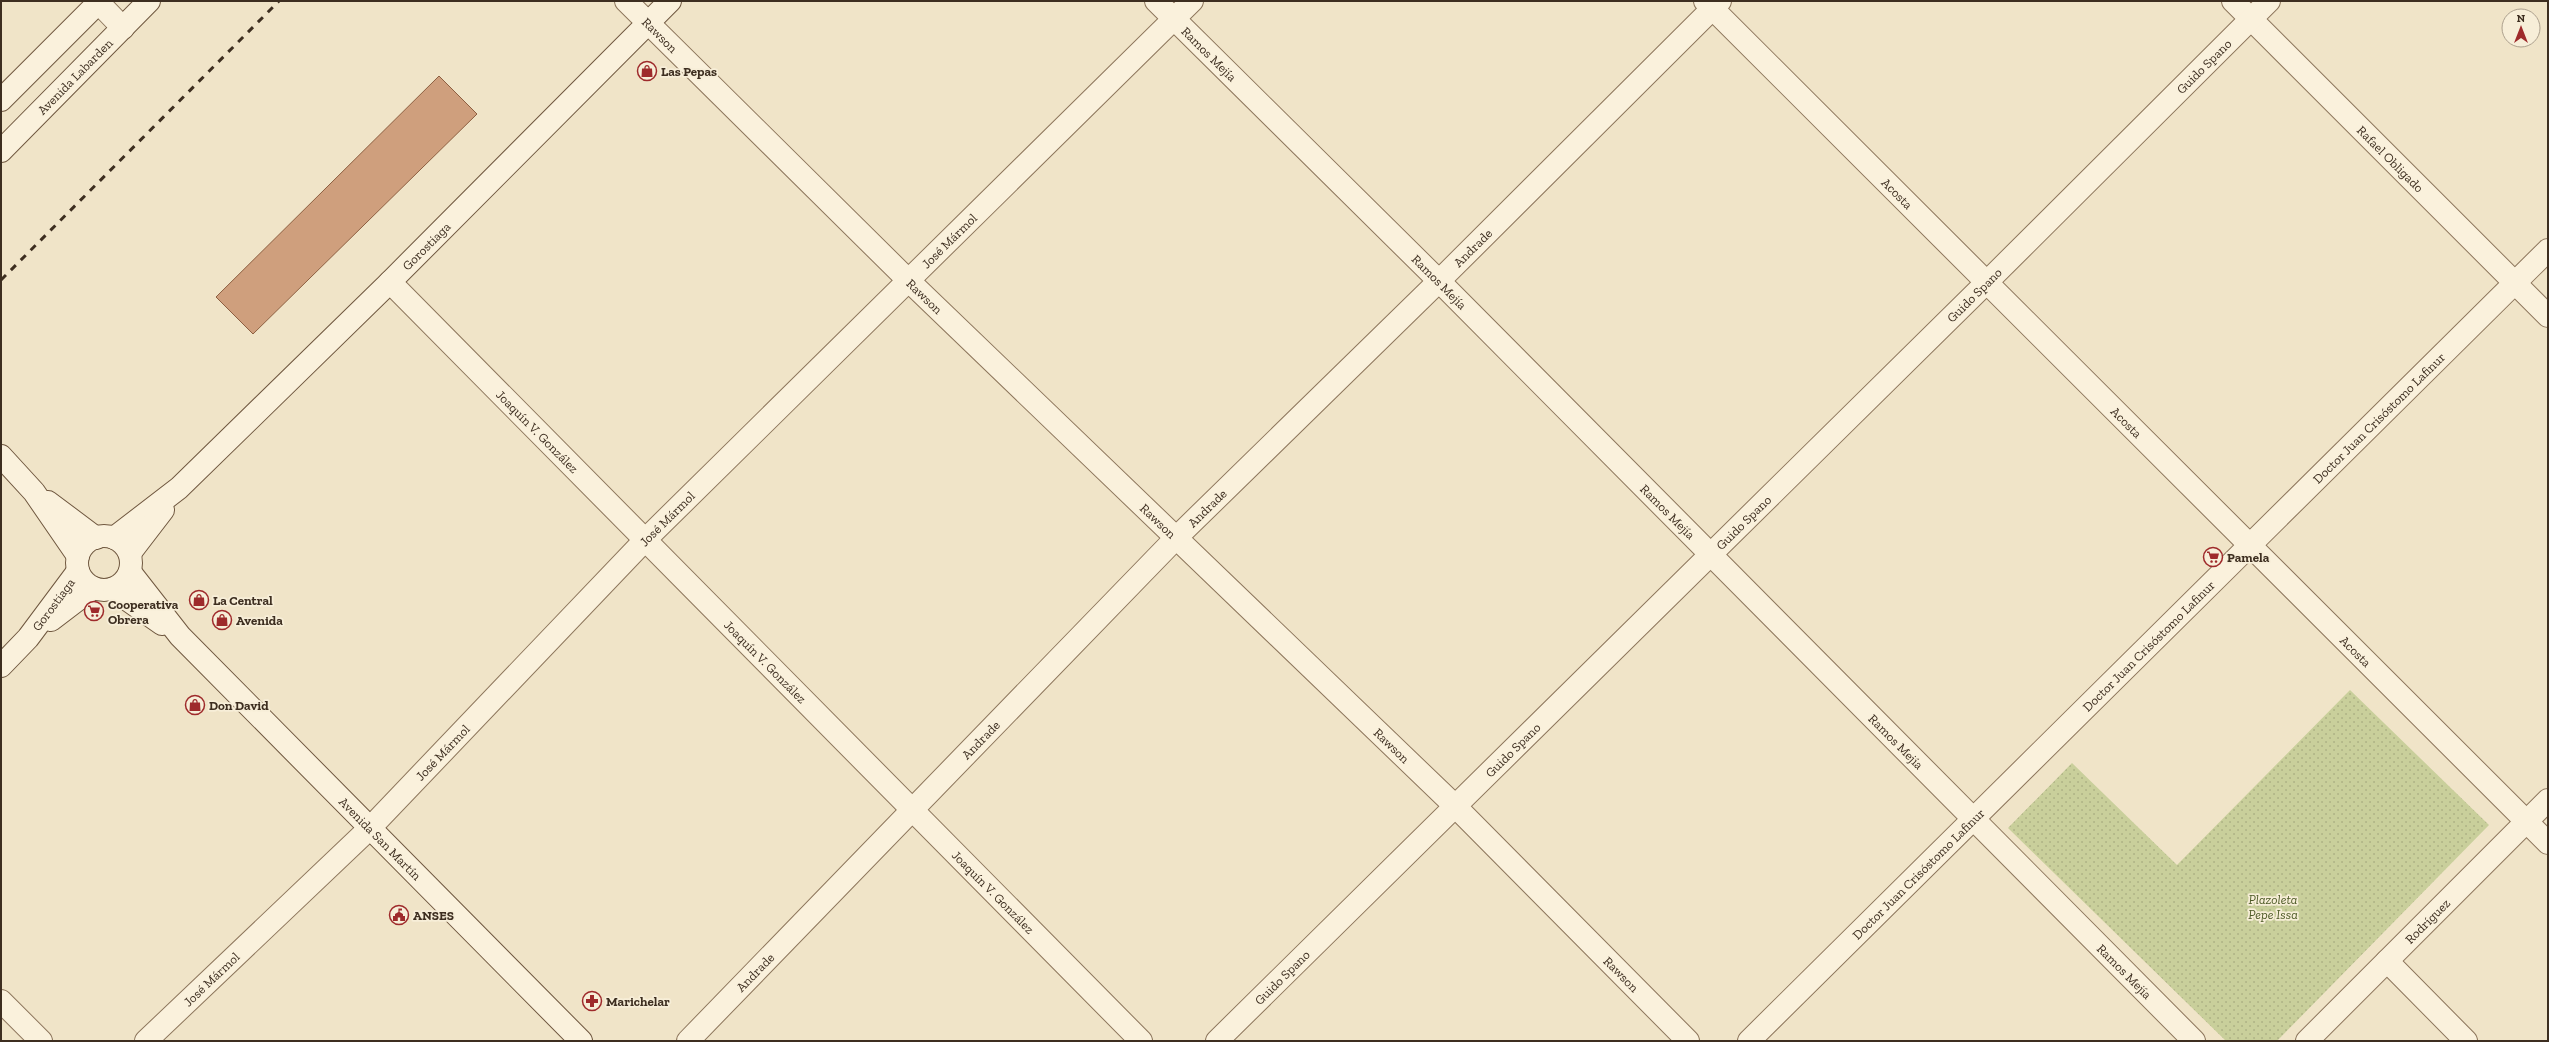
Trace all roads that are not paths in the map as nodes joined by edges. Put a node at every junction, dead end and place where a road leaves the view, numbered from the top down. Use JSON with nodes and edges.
{"nodes":[{"id":1,"x":98,"y":1,"type":"edge"},
{"id":2,"x":149,"y":1,"type":"edge"},
{"id":3,"x":626,"y":1,"type":"edge"},
{"id":4,"x":670,"y":1,"type":"edge"},
{"id":5,"x":1156,"y":1,"type":"edge"},
{"id":6,"x":1192,"y":1,"type":"edge"},
{"id":7,"x":2233,"y":1,"type":"edge"},
{"id":8,"x":2269,"y":1,"type":"edge"},
{"id":9,"x":1712,"y":3,"type":"edge"},
{"id":10,"x":1174,"y":19,"type":"junction"},
{"id":11,"x":2251,"y":19,"type":"junction"},
{"id":12,"x":648,"y":22,"type":"junction"},
{"id":13,"x":123,"y":28,"type":"junction"},
{"id":14,"x":1,"y":100,"type":"edge"},
{"id":15,"x":1,"y":151,"type":"edge"},
{"id":16,"x":2548,"y":250,"type":"edge"},
{"id":17,"x":908,"y":281,"type":"junction"},
{"id":18,"x":1439,"y":281,"type":"junction"},
{"id":19,"x":390,"y":282,"type":"junction"},
{"id":20,"x":1987,"y":282,"type":"junction"},
{"id":21,"x":2514,"y":283,"type":"junction"},
{"id":22,"x":2548,"y":316,"type":"edge"},
{"id":23,"x":1,"y":456,"type":"edge"},
{"id":24,"x":179,"y":488,"type":"junction"},
{"id":25,"x":34,"y":492,"type":"junction"},
{"id":26,"x":105,"y":538,"type":"junction"},
{"id":27,"x":1176,"y":538,"type":"junction"},
{"id":28,"x":646,"y":539,"type":"junction"},
{"id":29,"x":2250,"y":545,"type":"junction"},
{"id":30,"x":1710,"y":554,"type":"junction"},
{"id":31,"x":130,"y":563,"type":"junction"},
{"id":32,"x":78,"y":564,"type":"junction"},
{"id":33,"x":102,"y":588,"type":"junction"},
{"id":34,"x":180,"y":636,"type":"junction"},
{"id":35,"x":28,"y":638,"type":"junction"},
{"id":36,"x":1,"y":666,"type":"edge"},
{"id":37,"x":2548,"y":800,"type":"edge"},
{"id":38,"x":1454,"y":805,"type":"junction"},
{"id":39,"x":912,"y":808,"type":"junction"},
{"id":40,"x":1974,"y":818,"type":"junction"},
{"id":41,"x":2526,"y":822,"type":"junction"},
{"id":42,"x":371,"y":827,"type":"junction"},
{"id":43,"x":2548,"y":843,"type":"edge"},
{"id":44,"x":2386,"y":961,"type":"junction"},
{"id":45,"x":1,"y":1000,"type":"edge"},
{"id":46,"x":41,"y":1041,"type":"edge"},
{"id":47,"x":146,"y":1041,"type":"edge"},
{"id":48,"x":582,"y":1041,"type":"edge"},
{"id":49,"x":688,"y":1041,"type":"edge"},
{"id":50,"x":1142,"y":1041,"type":"edge"},
{"id":51,"x":1216,"y":1041,"type":"edge"},
{"id":52,"x":1688,"y":1041,"type":"edge"},
{"id":53,"x":1749,"y":1041,"type":"edge"},
{"id":54,"x":2194,"y":1041,"type":"edge"},
{"id":55,"x":2307,"y":1041,"type":"edge"},
{"id":56,"x":2466,"y":1041,"type":"edge"}],
"edges":[{"from":1,"to":13,"type":"street"},
{"from":1,"to":14,"type":"street"},
{"from":2,"to":13,"type":"street","name":"Avenida Labarden"},
{"from":3,"to":12,"type":"street","name":"Rawson"},
{"from":4,"to":12,"type":"street","name":"Gorostiaga"},
{"from":5,"to":10,"type":"street","name":"Ramos Mejía"},
{"from":6,"to":10,"type":"street","name":"José Mármol"},
{"from":7,"to":11,"type":"street","name":"Rafael Obligado"},
{"from":8,"to":11,"type":"street","name":"Guido Spano"},
{"from":9,"to":18,"type":"street","name":"Andrade"},
{"from":9,"to":20,"type":"street","name":"Acosta"},
{"from":10,"to":17,"type":"street","name":"José Mármol"},
{"from":10,"to":18,"type":"street","name":"Ramos Mejía"},
{"from":11,"to":20,"type":"street","name":"Guido Spano"},
{"from":11,"to":21,"type":"street","name":"Rafael Obligado"},
{"from":12,"to":17,"type":"street","name":"Rawson"},
{"from":12,"to":19,"type":"street","name":"Gorostiaga"},
{"from":13,"to":15,"type":"street","name":"Avenida Labarden"},
{"from":16,"to":21,"type":"street","name":"Doctor Juan Crisóstomo Lafinur"},
{"from":17,"to":27,"type":"street","name":"Rawson"},
{"from":17,"to":28,"type":"street","name":"José Mármol"},
{"from":18,"to":27,"type":"street","name":"Andrade"},
{"from":18,"to":30,"type":"street","name":"Ramos Mejía"},
{"from":19,"to":24,"type":"street","name":"Gorostiaga"},
{"from":19,"to":28,"type":"street","name":"Joaquín V. González"},
{"from":20,"to":29,"type":"street","name":"Acosta"},
{"from":20,"to":30,"type":"street","name":"Guido Spano"},
{"from":21,"to":22,"type":"street","name":"Rafael Obligado"},
{"from":21,"to":29,"type":"street","name":"Doctor Juan Crisóstomo Lafinur"},
{"from":23,"to":25,"type":"street"},
{"from":24,"to":26,"type":"street","name":"Gorostiaga"},
{"from":24,"to":31,"type":"street","name":"Gorostiaga"},
{"from":25,"to":26,"type":"street"},
{"from":25,"to":32,"type":"street"},
{"from":26,"to":31,"type":"street"},
{"from":26,"to":32,"type":"street"},
{"from":27,"to":38,"type":"street","name":"Rawson"},
{"from":27,"to":39,"type":"street","name":"Andrade"},
{"from":28,"to":39,"type":"street","name":"Joaquín V. González"},
{"from":28,"to":42,"type":"street","name":"José Mármol"},
{"from":29,"to":40,"type":"street","name":"Doctor Juan Crisóstomo Lafinur"},
{"from":29,"to":41,"type":"street","name":"Acosta"},
{"from":30,"to":38,"type":"street","name":"Guido Spano"},
{"from":30,"to":40,"type":"street","name":"Ramos Mejía"},
{"from":31,"to":33,"type":"street"},
{"from":31,"to":34,"type":"street","name":"Avenida San Martín"},
{"from":32,"to":33,"type":"street"},
{"from":32,"to":35,"type":"street","name":"Gorostiaga"},
{"from":33,"to":34,"type":"street","name":"Avenida San Martín"},
{"from":33,"to":35,"type":"street","name":"Gorostiaga"},
{"from":34,"to":42,"type":"street","name":"Avenida San Martín"},
{"from":35,"to":36,"type":"street","name":"Gorostiaga"},
{"from":37,"to":41,"type":"street","name":"Rodríguez"},
{"from":38,"to":51,"type":"street","name":"Guido Spano"},
{"from":38,"to":52,"type":"street","name":"Rawson"},
{"from":39,"to":49,"type":"street","name":"Andrade"},
{"from":39,"to":50,"type":"street","name":"Joaquín V. González"},
{"from":40,"to":53,"type":"street","name":"Doctor Juan Crisóstomo Lafinur"},
{"from":40,"to":54,"type":"street","name":"Ramos Mejía"},
{"from":41,"to":43,"type":"street","name":"Acosta"},
{"from":41,"to":44,"type":"street","name":"Rodríguez"},
{"from":42,"to":47,"type":"street","name":"José Mármol"},
{"from":42,"to":48,"type":"street","name":"Avenida San Martín"},
{"from":44,"to":55,"type":"street","name":"Rodríguez"},
{"from":44,"to":56,"type":"street"},
{"from":45,"to":46,"type":"street"}]}
